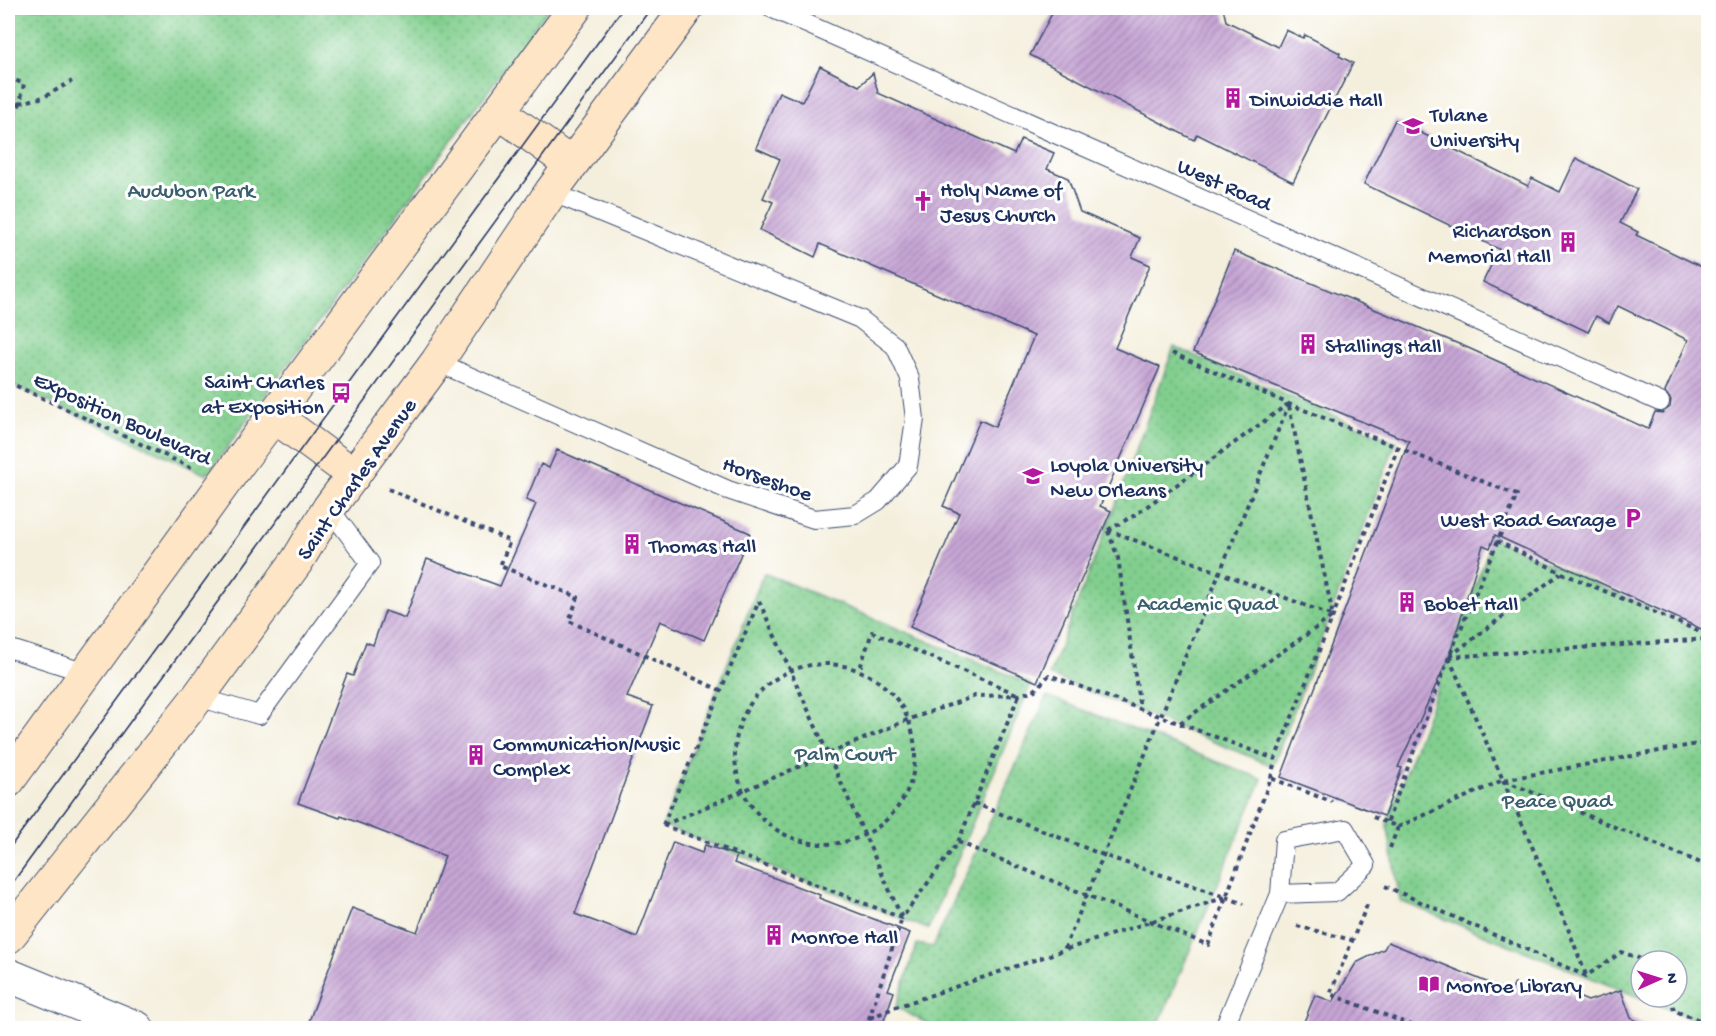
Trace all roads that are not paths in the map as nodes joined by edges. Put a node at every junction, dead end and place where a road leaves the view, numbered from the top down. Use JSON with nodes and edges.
{"nodes":[{"id":1,"x":575,"y":8,"type":"edge"},
{"id":2,"x":687,"y":8,"type":"edge"},
{"id":3,"x":771,"y":8,"type":"edge"},
{"id":4,"x":499,"y":112,"type":"junction"},
{"id":5,"x":571,"y":164,"type":"junction"},
{"id":6,"x":551,"y":192,"type":"junction"},
{"id":7,"x":437,"y":362,"type":"junction"},
{"id":8,"x":1660,"y":402,"type":"dead end"},
{"id":9,"x":274,"y":417,"type":"junction"},
{"id":10,"x":354,"y":475,"type":"junction"},
{"id":11,"x":329,"y":508,"type":"junction"},
{"id":12,"x":8,"y":648,"type":"edge"},
{"id":13,"x":86,"y":673,"type":"junction"},
{"id":14,"x":198,"y":697,"type":"junction"},
{"id":15,"x":8,"y":781,"type":"edge"},
{"id":16,"x":1280,"y":894,"type":"junction"},
{"id":17,"x":8,"y":937,"type":"edge"},
{"id":18,"x":8,"y":975,"type":"edge"},
{"id":19,"x":137,"y":1029,"type":"edge"},
{"id":20,"x":1224,"y":1029,"type":"edge"}],
"edges":[{"from":1,"to":4,"type":"main road"},
{"from":2,"to":5,"type":"main road","name":"Saint Charles Avenue"},
{"from":3,"to":8,"type":"lane","name":"West Road"},
{"from":4,"to":5,"type":"main road"},
{"from":4,"to":9,"type":"main road"},
{"from":5,"to":6,"type":"main road","name":"Saint Charles Avenue"},
{"from":6,"to":7,"type":"main road","name":"Saint Charles Avenue"},
{"from":6,"to":7,"type":"lane","name":"Horseshoe"},
{"from":7,"to":10,"type":"main road","name":"Saint Charles Avenue"},
{"from":9,"to":10,"type":"main road"},
{"from":9,"to":13,"type":"main road"},
{"from":10,"to":11,"type":"main road","name":"Saint Charles Avenue"},
{"from":11,"to":14,"type":"main road","name":"Saint Charles Avenue"},
{"from":11,"to":14,"type":"lane"},
{"from":12,"to":13,"type":"lane"},
{"from":13,"to":15,"type":"main road"},
{"from":14,"to":17,"type":"main road","name":"Saint Charles Avenue"},
{"from":16,"to":16,"type":"lane"},
{"from":16,"to":20,"type":"lane"},
{"from":18,"to":19,"type":"street"}]}
